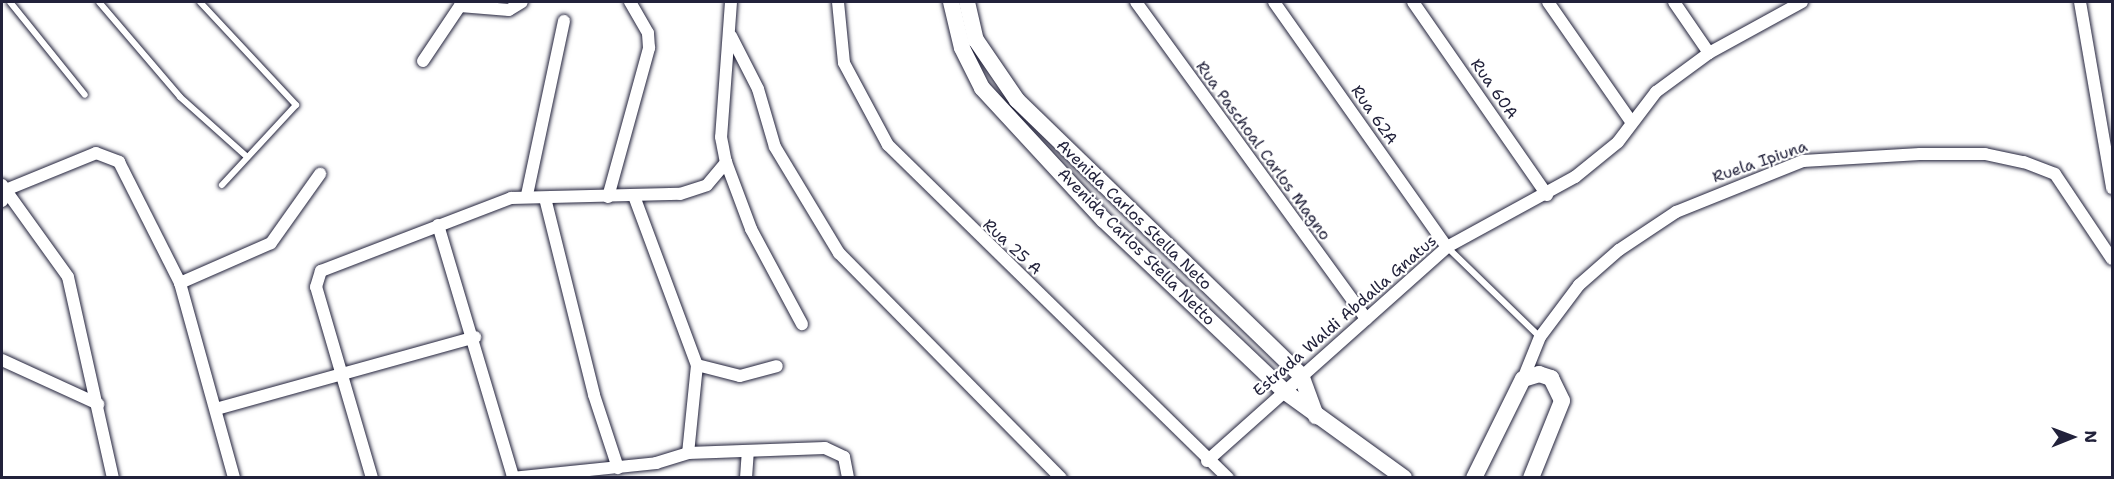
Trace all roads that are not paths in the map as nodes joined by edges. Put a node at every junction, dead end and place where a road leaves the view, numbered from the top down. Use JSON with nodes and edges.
{"nodes":[{"id":1,"x":10,"y":2,"type":"edge"},
{"id":2,"x":99,"y":2,"type":"edge"},
{"id":3,"x":200,"y":2,"type":"edge"},
{"id":4,"x":522,"y":2,"type":"edge"},
{"id":5,"x":630,"y":2,"type":"edge"},
{"id":6,"x":731,"y":2,"type":"edge"},
{"id":7,"x":838,"y":2,"type":"edge"},
{"id":8,"x":951,"y":2,"type":"edge"},
{"id":9,"x":967,"y":2,"type":"edge"},
{"id":10,"x":1136,"y":2,"type":"edge"},
{"id":11,"x":1274,"y":2,"type":"edge"},
{"id":12,"x":1413,"y":2,"type":"edge"},
{"id":13,"x":1548,"y":2,"type":"edge"},
{"id":14,"x":1674,"y":2,"type":"edge"},
{"id":15,"x":1802,"y":2,"type":"edge"},
{"id":16,"x":2080,"y":2,"type":"edge"},
{"id":17,"x":564,"y":21,"type":"dead end"},
{"id":18,"x":731,"y":36,"type":"junction"},
{"id":19,"x":1709,"y":53,"type":"junction"},
{"id":20,"x":423,"y":61,"type":"dead end"},
{"id":21,"x":85,"y":95,"type":"dead end"},
{"id":22,"x":1630,"y":120,"type":"junction"},
{"id":23,"x":246,"y":156,"type":"junction"},
{"id":24,"x":726,"y":162,"type":"junction"},
{"id":25,"x":320,"y":174,"type":"dead end"},
{"id":26,"x":222,"y":185,"type":"dead end"},
{"id":27,"x":5,"y":187,"type":"edge"},
{"id":28,"x":2112,"y":188,"type":"edge"},
{"id":29,"x":527,"y":195,"type":"junction"},
{"id":30,"x":634,"y":195,"type":"junction"},
{"id":31,"x":1547,"y":195,"type":"junction"},
{"id":32,"x":608,"y":197,"type":"junction"},
{"id":33,"x":545,"y":198,"type":"junction"},
{"id":34,"x":2,"y":201,"type":"edge"},
{"id":35,"x":438,"y":225,"type":"junction"},
{"id":36,"x":1447,"y":247,"type":"junction"},
{"id":37,"x":2112,"y":259,"type":"edge"},
{"id":38,"x":180,"y":283,"type":"junction"},
{"id":39,"x":1366,"y":319,"type":"junction"},
{"id":40,"x":802,"y":324,"type":"dead end"},
{"id":41,"x":475,"y":337,"type":"junction"},
{"id":42,"x":1540,"y":337,"type":"junction"},
{"id":43,"x":2,"y":360,"type":"edge"},
{"id":44,"x":697,"y":365,"type":"junction"},
{"id":45,"x":777,"y":366,"type":"dead end"},
{"id":46,"x":1301,"y":375,"type":"junction"},
{"id":47,"x":342,"y":376,"type":"junction"},
{"id":48,"x":1523,"y":379,"type":"junction"},
{"id":49,"x":1284,"y":391,"type":"junction"},
{"id":50,"x":98,"y":404,"type":"junction"},
{"id":51,"x":216,"y":409,"type":"junction"},
{"id":52,"x":1316,"y":417,"type":"junction"},
{"id":53,"x":748,"y":451,"type":"junction"},
{"id":54,"x":688,"y":453,"type":"junction"},
{"id":55,"x":1207,"y":461,"type":"junction"},
{"id":56,"x":618,"y":468,"type":"junction"},
{"id":57,"x":550,"y":476,"type":"edge"},
{"id":58,"x":113,"y":477,"type":"edge"},
{"id":59,"x":234,"y":477,"type":"edge"},
{"id":60,"x":372,"y":477,"type":"edge"},
{"id":61,"x":513,"y":477,"type":"edge"},
{"id":62,"x":746,"y":477,"type":"edge"},
{"id":63,"x":848,"y":477,"type":"edge"},
{"id":64,"x":1061,"y":477,"type":"edge"},
{"id":65,"x":1228,"y":477,"type":"edge"},
{"id":66,"x":1404,"y":477,"type":"edge"},
{"id":67,"x":1474,"y":477,"type":"edge"},
{"id":68,"x":1531,"y":477,"type":"edge"}],
"edges":[{"from":1,"to":21,"type":"lane"},
{"from":2,"to":23,"type":"lane"},
{"from":3,"to":23,"type":"lane"},
{"from":4,"to":20,"type":"street"},
{"from":5,"to":32,"type":"street"},
{"from":6,"to":18,"type":"street"},
{"from":7,"to":55,"type":"street","name":"Rua 25 A"},
{"from":8,"to":49,"type":"street","name":"Avenida Carlos Stella Netto"},
{"from":9,"to":46,"type":"street","name":"Avenida Carlos Stella Neto"},
{"from":10,"to":39,"type":"street","name":"Rua Paschoal Carlos Magno"},
{"from":11,"to":36,"type":"street","name":"Rua 62A"},
{"from":12,"to":31,"type":"street","name":"Rua 60A"},
{"from":13,"to":22,"type":"street"},
{"from":14,"to":19,"type":"street"},
{"from":15,"to":19,"type":"street","name":"Estrada Waldi Abdalla Gnatus"},
{"from":16,"to":28,"type":"street"},
{"from":17,"to":29,"type":"street"},
{"from":18,"to":24,"type":"street"},
{"from":18,"to":64,"type":"street"},
{"from":19,"to":22,"type":"street","name":"Estrada Waldi Abdalla Gnatus"},
{"from":22,"to":31,"type":"street","name":"Estrada Waldi Abdalla Gnatus"},
{"from":23,"to":26,"type":"lane"},
{"from":24,"to":30,"type":"street"},
{"from":24,"to":40,"type":"street"},
{"from":25,"to":38,"type":"street"},
{"from":27,"to":34,"type":"street"},
{"from":27,"to":38,"type":"street"},
{"from":27,"to":50,"type":"street"},
{"from":29,"to":33,"type":"street"},
{"from":29,"to":35,"type":"street"},
{"from":30,"to":32,"type":"street"},
{"from":30,"to":44,"type":"street"},
{"from":31,"to":36,"type":"street","name":"Estrada Waldi Abdalla Gnatus"},
{"from":32,"to":33,"type":"street"},
{"from":33,"to":56,"type":"street"},
{"from":35,"to":41,"type":"street"},
{"from":35,"to":47,"type":"street"},
{"from":36,"to":39,"type":"street","name":"Estrada Waldi Abdalla Gnatus"},
{"from":36,"to":42,"type":"lane"},
{"from":37,"to":42,"type":"street","name":"Ruela Ipiuna"},
{"from":38,"to":51,"type":"street"},
{"from":39,"to":46,"type":"street","name":"Estrada Waldi Abdalla Gnatus"},
{"from":41,"to":47,"type":"street"},
{"from":41,"to":61,"type":"street"},
{"from":42,"to":48,"type":"street","name":"Ruela Ipiuna"},
{"from":43,"to":50,"type":"street"},
{"from":44,"to":45,"type":"street"},
{"from":44,"to":54,"type":"street"},
{"from":46,"to":49,"type":"street","name":"Estrada Waldi Abdalla Gnatus"},
{"from":46,"to":52,"type":"street","name":"Avenida Carlos Stella Neto"},
{"from":47,"to":51,"type":"street"},
{"from":47,"to":60,"type":"street"},
{"from":48,"to":67,"type":"street"},
{"from":48,"to":68,"type":"street"},
{"from":49,"to":52,"type":"street"},
{"from":49,"to":55,"type":"street","name":"Estrada Waldi Abdalla Gnatus"},
{"from":50,"to":58,"type":"street"},
{"from":51,"to":59,"type":"street"},
{"from":52,"to":66,"type":"street"},
{"from":53,"to":54,"type":"street"},
{"from":53,"to":62,"type":"street"},
{"from":53,"to":63,"type":"street"},
{"from":54,"to":56,"type":"street"},
{"from":55,"to":65,"type":"street","name":"Rua 25 A"},
{"from":56,"to":57,"type":"street"},
{"from":57,"to":61,"type":"street"}]}
